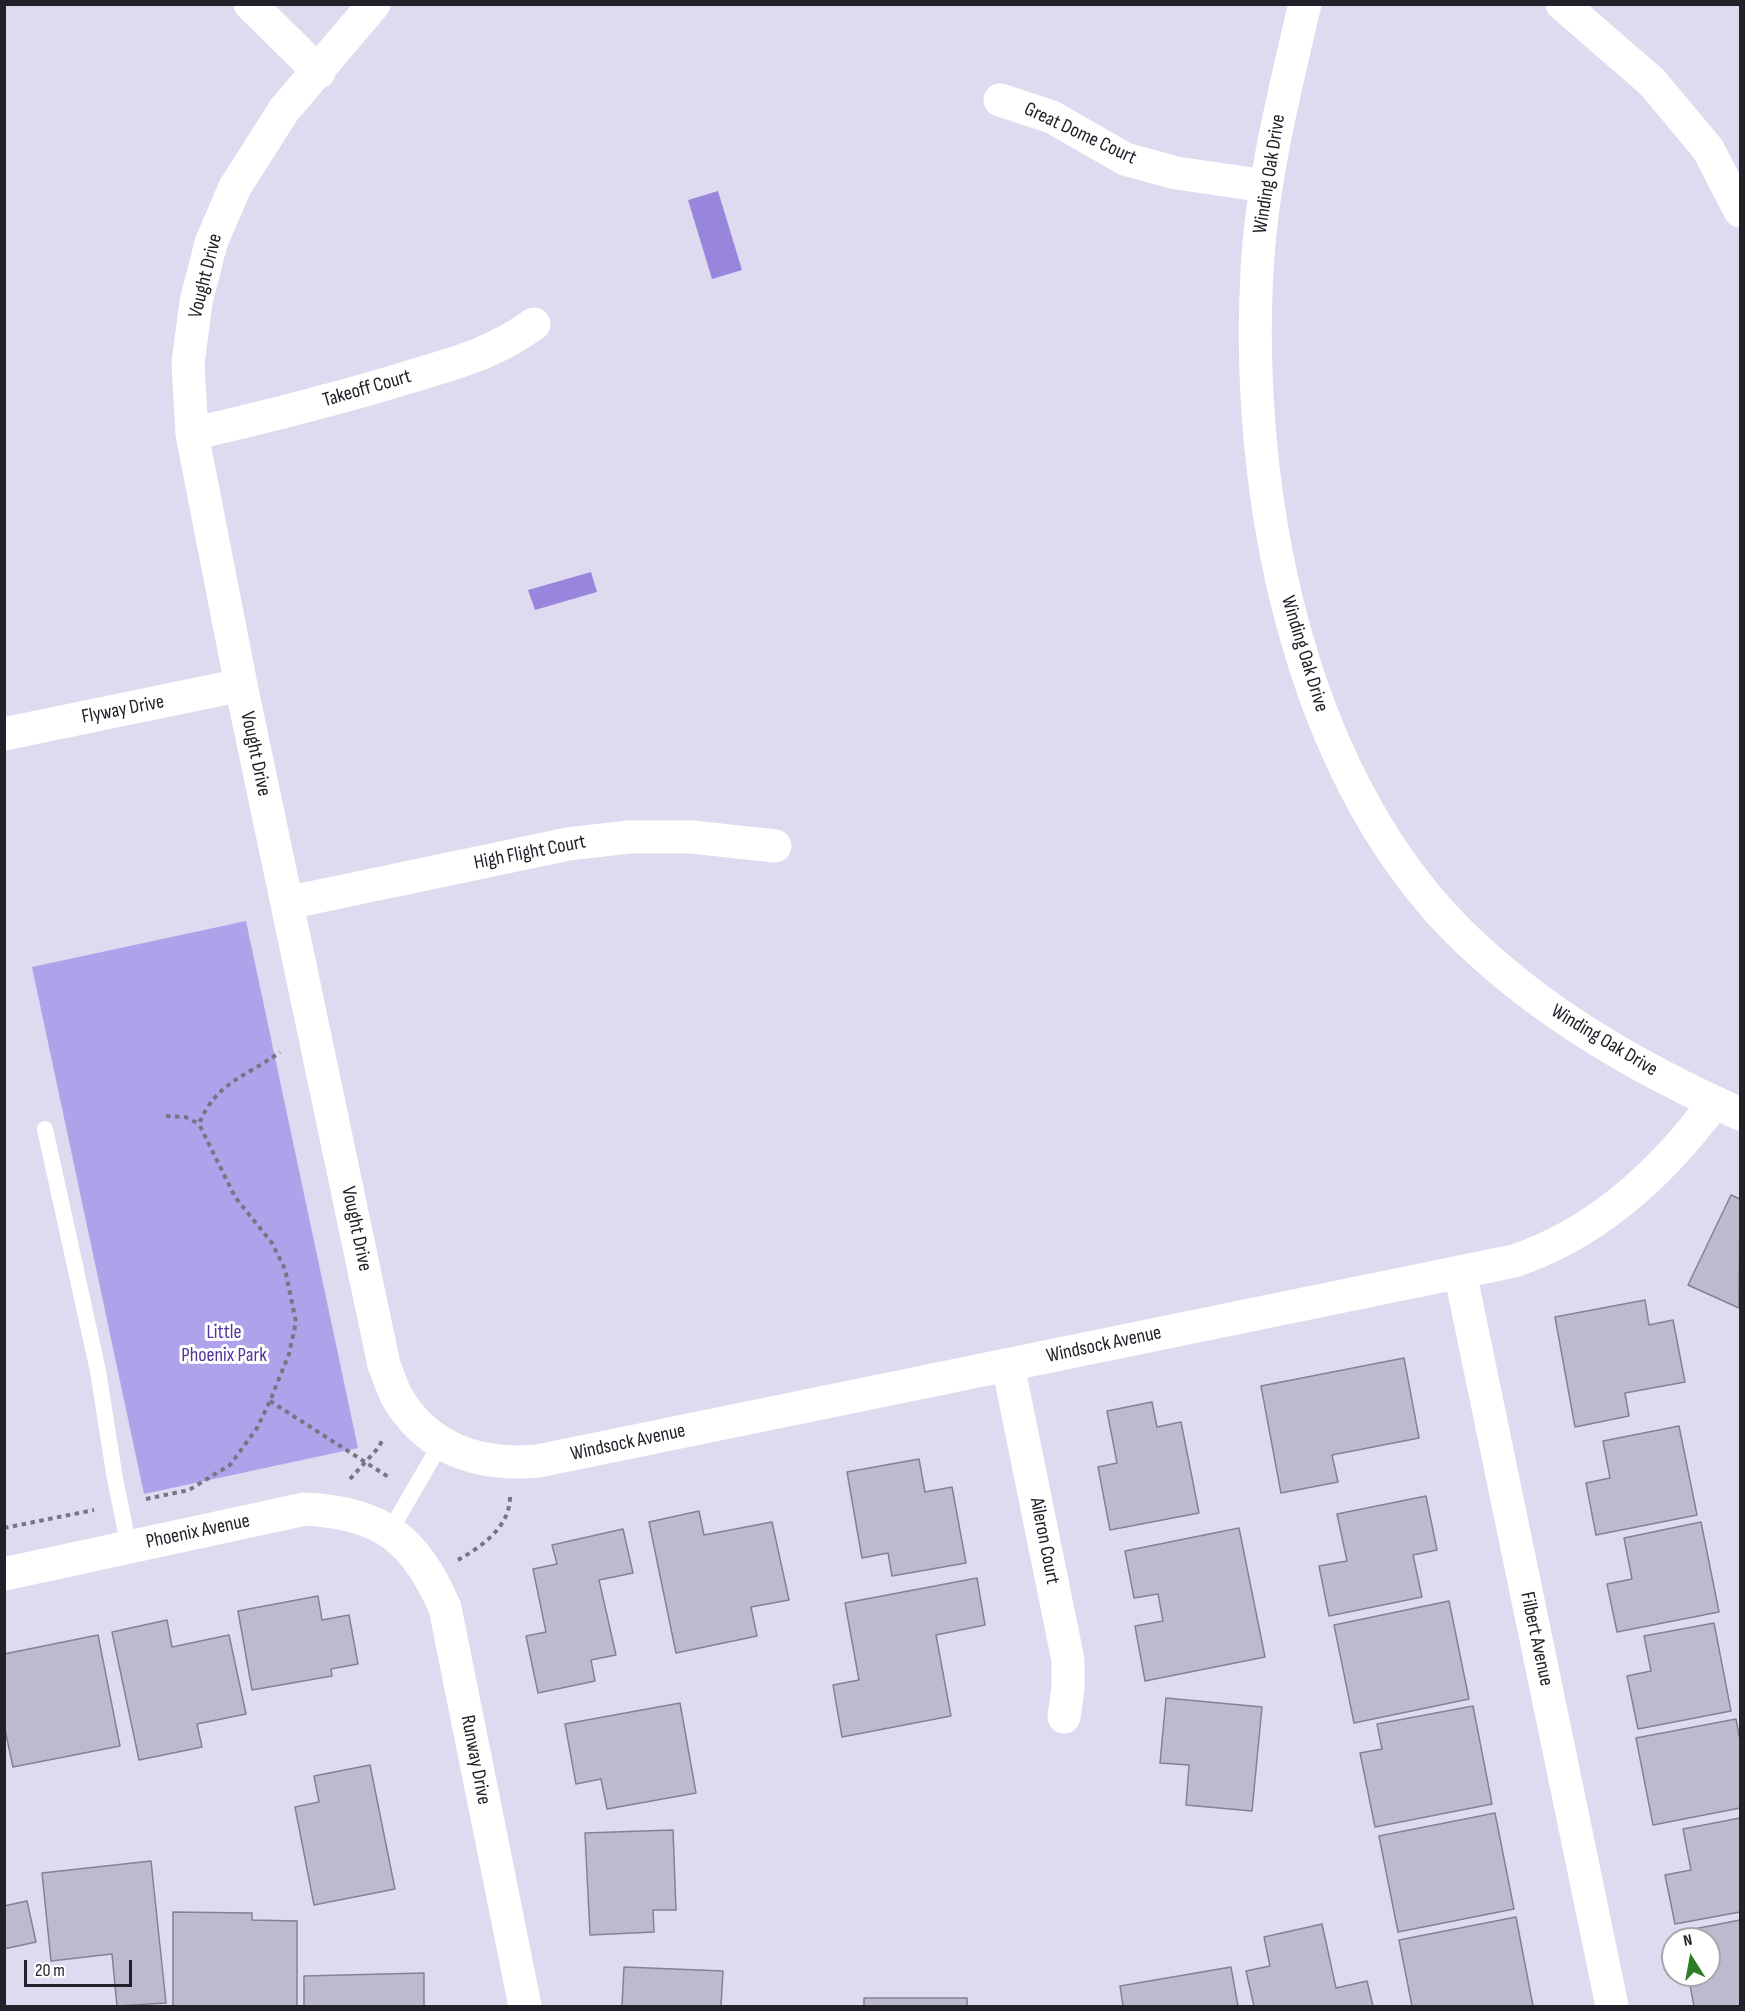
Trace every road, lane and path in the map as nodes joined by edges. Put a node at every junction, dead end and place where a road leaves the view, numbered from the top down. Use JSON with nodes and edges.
{"nodes":[{"id":1,"x":250,"y":4,"type":"edge"},
{"id":2,"x":374,"y":4,"type":"edge"},
{"id":3,"x":1305,"y":4,"type":"edge"},
{"id":4,"x":1562,"y":4,"type":"edge"},
{"id":5,"x":319,"y":72,"type":"junction"},
{"id":6,"x":1000,"y":100,"type":"dead end"},
{"id":7,"x":1266,"y":186,"type":"junction"},
{"id":8,"x":1740,"y":211,"type":"edge"},
{"id":9,"x":534,"y":324,"type":"dead end"},
{"id":10,"x":192,"y":434,"type":"junction"},
{"id":11,"x":241,"y":685,"type":"junction"},
{"id":12,"x":4,"y":734,"type":"edge"},
{"id":13,"x":775,"y":846,"type":"dead end"},
{"id":14,"x":287,"y":903,"type":"junction"},
{"id":15,"x":280,"y":1052,"type":"dead end"},
{"id":16,"x":1727,"y":1108,"type":"edge"},
{"id":17,"x":166,"y":1116,"type":"dead end"},
{"id":18,"x":199,"y":1124,"type":"junction"},
{"id":19,"x":45,"y":1129,"type":"dead end"},
{"id":20,"x":1460,"y":1272,"type":"junction"},
{"id":21,"x":1008,"y":1365,"type":"junction"},
{"id":22,"x":397,"y":1397,"type":"junction"},
{"id":23,"x":270,"y":1401,"type":"junction"},
{"id":24,"x":441,"y":1443,"type":"junction"},
{"id":25,"x":368,"y":1461,"type":"junction"},
{"id":26,"x":510,"y":1463,"type":"junction"},
{"id":27,"x":411,"y":1494,"type":"junction"},
{"id":28,"x":120,"y":1505,"type":"junction"},
{"id":29,"x":305,"y":1509,"type":"junction"},
{"id":30,"x":4,"y":1528,"type":"edge"},
{"id":31,"x":390,"y":1531,"type":"junction"},
{"id":32,"x":129,"y":1547,"type":"junction"},
{"id":33,"x":4,"y":1574,"type":"edge"},
{"id":34,"x":431,"y":1576,"type":"junction"},
{"id":35,"x":1064,"y":1717,"type":"dead end"},
{"id":36,"x":525,"y":2007,"type":"edge"},
{"id":37,"x":1612,"y":2007,"type":"edge"}],
"edges":[{"from":1,"to":5,"type":"street"},
{"from":2,"to":5,"type":"street","name":"Vought Drive"},
{"from":3,"to":7,"type":"street","name":"Winding Oak Drive"},
{"from":4,"to":8,"type":"street"},
{"from":5,"to":10,"type":"street","name":"Vought Drive"},
{"from":6,"to":7,"type":"street","name":"Great Dome Court"},
{"from":7,"to":16,"type":"street","name":"Winding Oak Drive"},
{"from":9,"to":10,"type":"street","name":"Takeoff Court"},
{"from":10,"to":11,"type":"street","name":"Vought Drive"},
{"from":11,"to":12,"type":"street","name":"Flyway Drive"},
{"from":11,"to":14,"type":"street","name":"Vought Drive"},
{"from":13,"to":14,"type":"street","name":"High Flight Court"},
{"from":14,"to":22,"type":"street","name":"Vought Drive"},
{"from":15,"to":18,"type":"path"},
{"from":16,"to":20,"type":"street","name":"Windsock Avenue"},
{"from":17,"to":18,"type":"path"},
{"from":18,"to":23,"type":"path"},
{"from":19,"to":28,"type":"lane"},
{"from":20,"to":21,"type":"street","name":"Windsock Avenue"},
{"from":20,"to":37,"type":"street","name":"Filbert Avenue"},
{"from":21,"to":26,"type":"street","name":"Windsock Avenue"},
{"from":21,"to":35,"type":"street","name":"Aileron Court"},
{"from":22,"to":24,"type":"street","name":"Vought Drive"},
{"from":22,"to":25,"type":"path"},
{"from":23,"to":25,"type":"path"},
{"from":23,"to":28,"type":"path"},
{"from":24,"to":26,"type":"street","name":"Windsock Avenue"},
{"from":24,"to":27,"type":"lane"},
{"from":25,"to":27,"type":"path"},
{"from":25,"to":29,"type":"path"},
{"from":26,"to":34,"type":"path"},
{"from":27,"to":31,"type":"lane"},
{"from":28,"to":30,"type":"path"},
{"from":28,"to":32,"type":"lane"},
{"from":29,"to":31,"type":"street","name":"Phoenix Avenue"},
{"from":29,"to":32,"type":"street","name":"Phoenix Avenue"},
{"from":31,"to":34,"type":"street","name":"Runway Drive"},
{"from":32,"to":33,"type":"street","name":"Phoenix Avenue"},
{"from":34,"to":36,"type":"street","name":"Runway Drive"}]}
